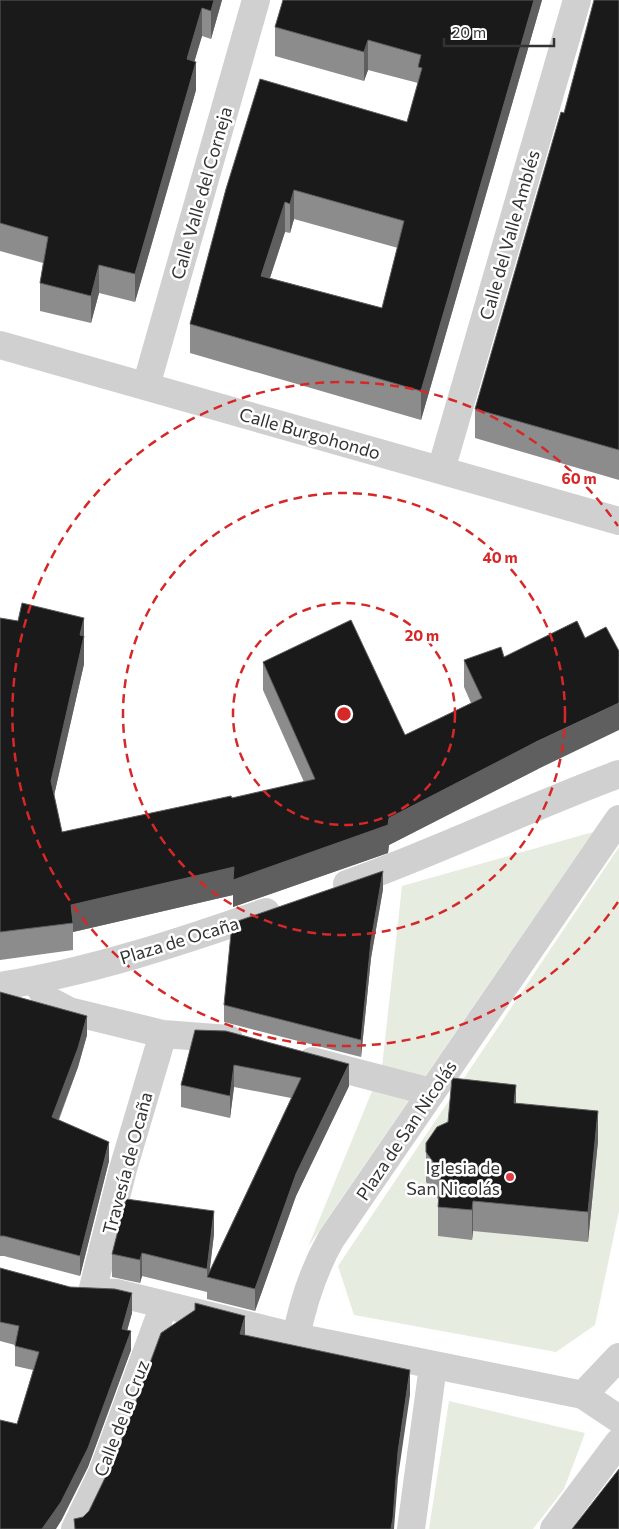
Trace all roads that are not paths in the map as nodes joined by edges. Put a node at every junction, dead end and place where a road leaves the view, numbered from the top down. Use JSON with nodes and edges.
{"nodes":[{"id":1,"x":256,"y":0,"type":"edge"},
{"id":2,"x":577,"y":0,"type":"edge"},
{"id":3,"x":0,"y":345,"type":"edge"},
{"id":4,"x":146,"y":386,"type":"junction"},
{"id":5,"x":441,"y":470,"type":"junction"},
{"id":6,"x":619,"y":521,"type":"edge"},
{"id":7,"x":619,"y":774,"type":"edge"},
{"id":8,"x":619,"y":819,"type":"edge"},
{"id":9,"x":321,"y":894,"type":"edge"},
{"id":10,"x":286,"y":906,"type":"edge"},
{"id":11,"x":35,"y":980,"type":"junction"},
{"id":12,"x":0,"y":986,"type":"edge"},
{"id":13,"x":163,"y":1034,"type":"junction"},
{"id":14,"x":258,"y":1046,"type":"edge"},
{"id":15,"x":287,"y":1054,"type":"edge"},
{"id":16,"x":431,"y":1092,"type":"junction"},
{"id":17,"x":64,"y":1289,"type":"edge"},
{"id":18,"x":92,"y":1292,"type":"junction"},
{"id":19,"x":164,"y":1305,"type":"junction"},
{"id":20,"x":296,"y":1338,"type":"junction"},
{"id":21,"x":619,"y":1357,"type":"edge"},
{"id":22,"x":433,"y":1366,"type":"junction"},
{"id":23,"x":583,"y":1395,"type":"junction"},
{"id":24,"x":619,"y":1419,"type":"edge"},
{"id":25,"x":619,"y":1442,"type":"edge"},
{"id":26,"x":75,"y":1529,"type":"edge"},
{"id":27,"x":411,"y":1529,"type":"edge"},
{"id":28,"x":554,"y":1529,"type":"edge"}],
"edges":[{"from":1,"to":4,"type":"street","name":"Calle Valle del Corneja"},
{"from":2,"to":5,"type":"street","name":"Calle del Valle Amblés"},
{"from":3,"to":4,"type":"street","name":"Calle Burgohondo"},
{"from":4,"to":5,"type":"street","name":"Calle Burgohondo"},
{"from":5,"to":6,"type":"street","name":"Calle Burgohondo"},
{"from":7,"to":9,"type":"street"},
{"from":8,"to":16,"type":"street","name":"Plaza de San Nicolás"},
{"from":10,"to":11,"type":"street","name":"Plaza de Ocaña"},
{"from":11,"to":12,"type":"street","name":"Plaza de Ocaña"},
{"from":11,"to":13,"type":"street"},
{"from":13,"to":14,"type":"street"},
{"from":13,"to":18,"type":"street","name":"Travesía de Ocaña"},
{"from":15,"to":16,"type":"street"},
{"from":16,"to":20,"type":"street","name":"Plaza de San Nicolás"},
{"from":17,"to":18,"type":"street"},
{"from":18,"to":19,"type":"street"},
{"from":19,"to":20,"type":"street"},
{"from":19,"to":26,"type":"street","name":"Calle de la Cruz"},
{"from":20,"to":22,"type":"street"},
{"from":21,"to":23,"type":"street"},
{"from":22,"to":23,"type":"street"},
{"from":22,"to":27,"type":"street"},
{"from":23,"to":24,"type":"street"},
{"from":25,"to":28,"type":"street"}]}
